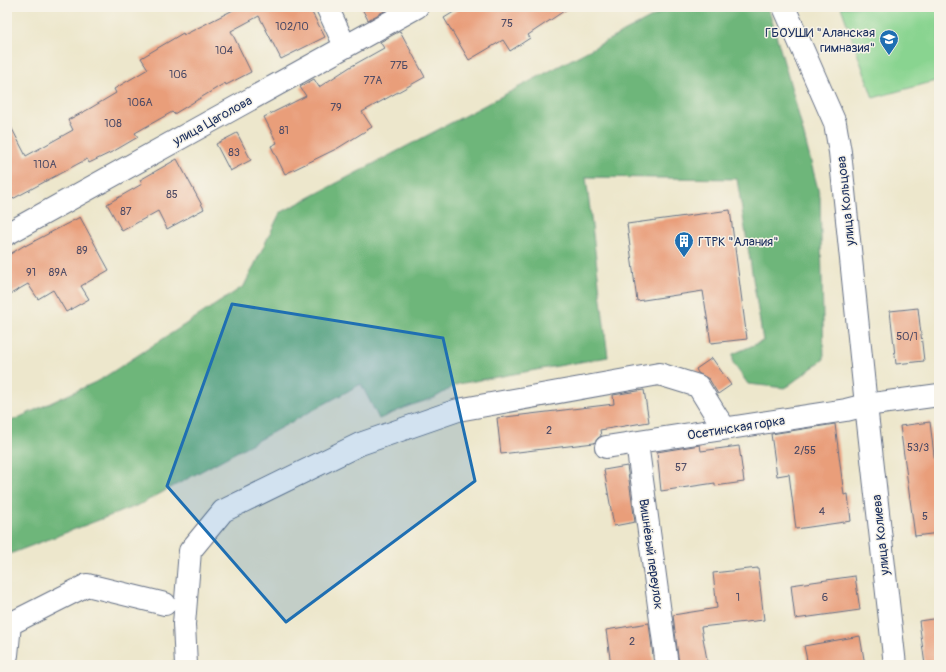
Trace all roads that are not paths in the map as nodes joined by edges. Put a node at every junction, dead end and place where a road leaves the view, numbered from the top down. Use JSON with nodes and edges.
{"nodes":[{"id":1,"x":327,"y":7,"type":"edge"},
{"id":2,"x":417,"y":7,"type":"edge"},
{"id":3,"x":784,"y":7,"type":"edge"},
{"id":4,"x":345,"y":46,"type":"junction"},
{"id":5,"x":7,"y":234,"type":"edge"},
{"id":6,"x":939,"y":395,"type":"edge"},
{"id":7,"x":866,"y":405,"type":"junction"},
{"id":8,"x":725,"y":428,"type":"junction"},
{"id":9,"x":637,"y":443,"type":"junction"},
{"id":10,"x":606,"y":447,"type":"dead end"},
{"id":11,"x":165,"y":604,"type":"dead end"},
{"id":12,"x":7,"y":655,"type":"edge"},
{"id":13,"x":186,"y":665,"type":"edge"},
{"id":14,"x":667,"y":665,"type":"edge"},
{"id":15,"x":895,"y":665,"type":"edge"}],
"edges":[{"from":1,"to":4,"type":"street"},
{"from":2,"to":4,"type":"street","name":"улица Цаголова"},
{"from":3,"to":7,"type":"street","name":"улица Кольцова"},
{"from":4,"to":5,"type":"street","name":"улица Цаголова"},
{"from":6,"to":7,"type":"street","name":"Осетинская горка"},
{"from":7,"to":8,"type":"street","name":"Осетинская горка"},
{"from":7,"to":15,"type":"street","name":"улица Колиева"},
{"from":8,"to":9,"type":"street","name":"Осетинская горка"},
{"from":8,"to":13,"type":"street"},
{"from":9,"to":10,"type":"street","name":"Осетинская горка"},
{"from":9,"to":14,"type":"street","name":"Вишнёвый переулок"},
{"from":11,"to":12,"type":"street"}]}
